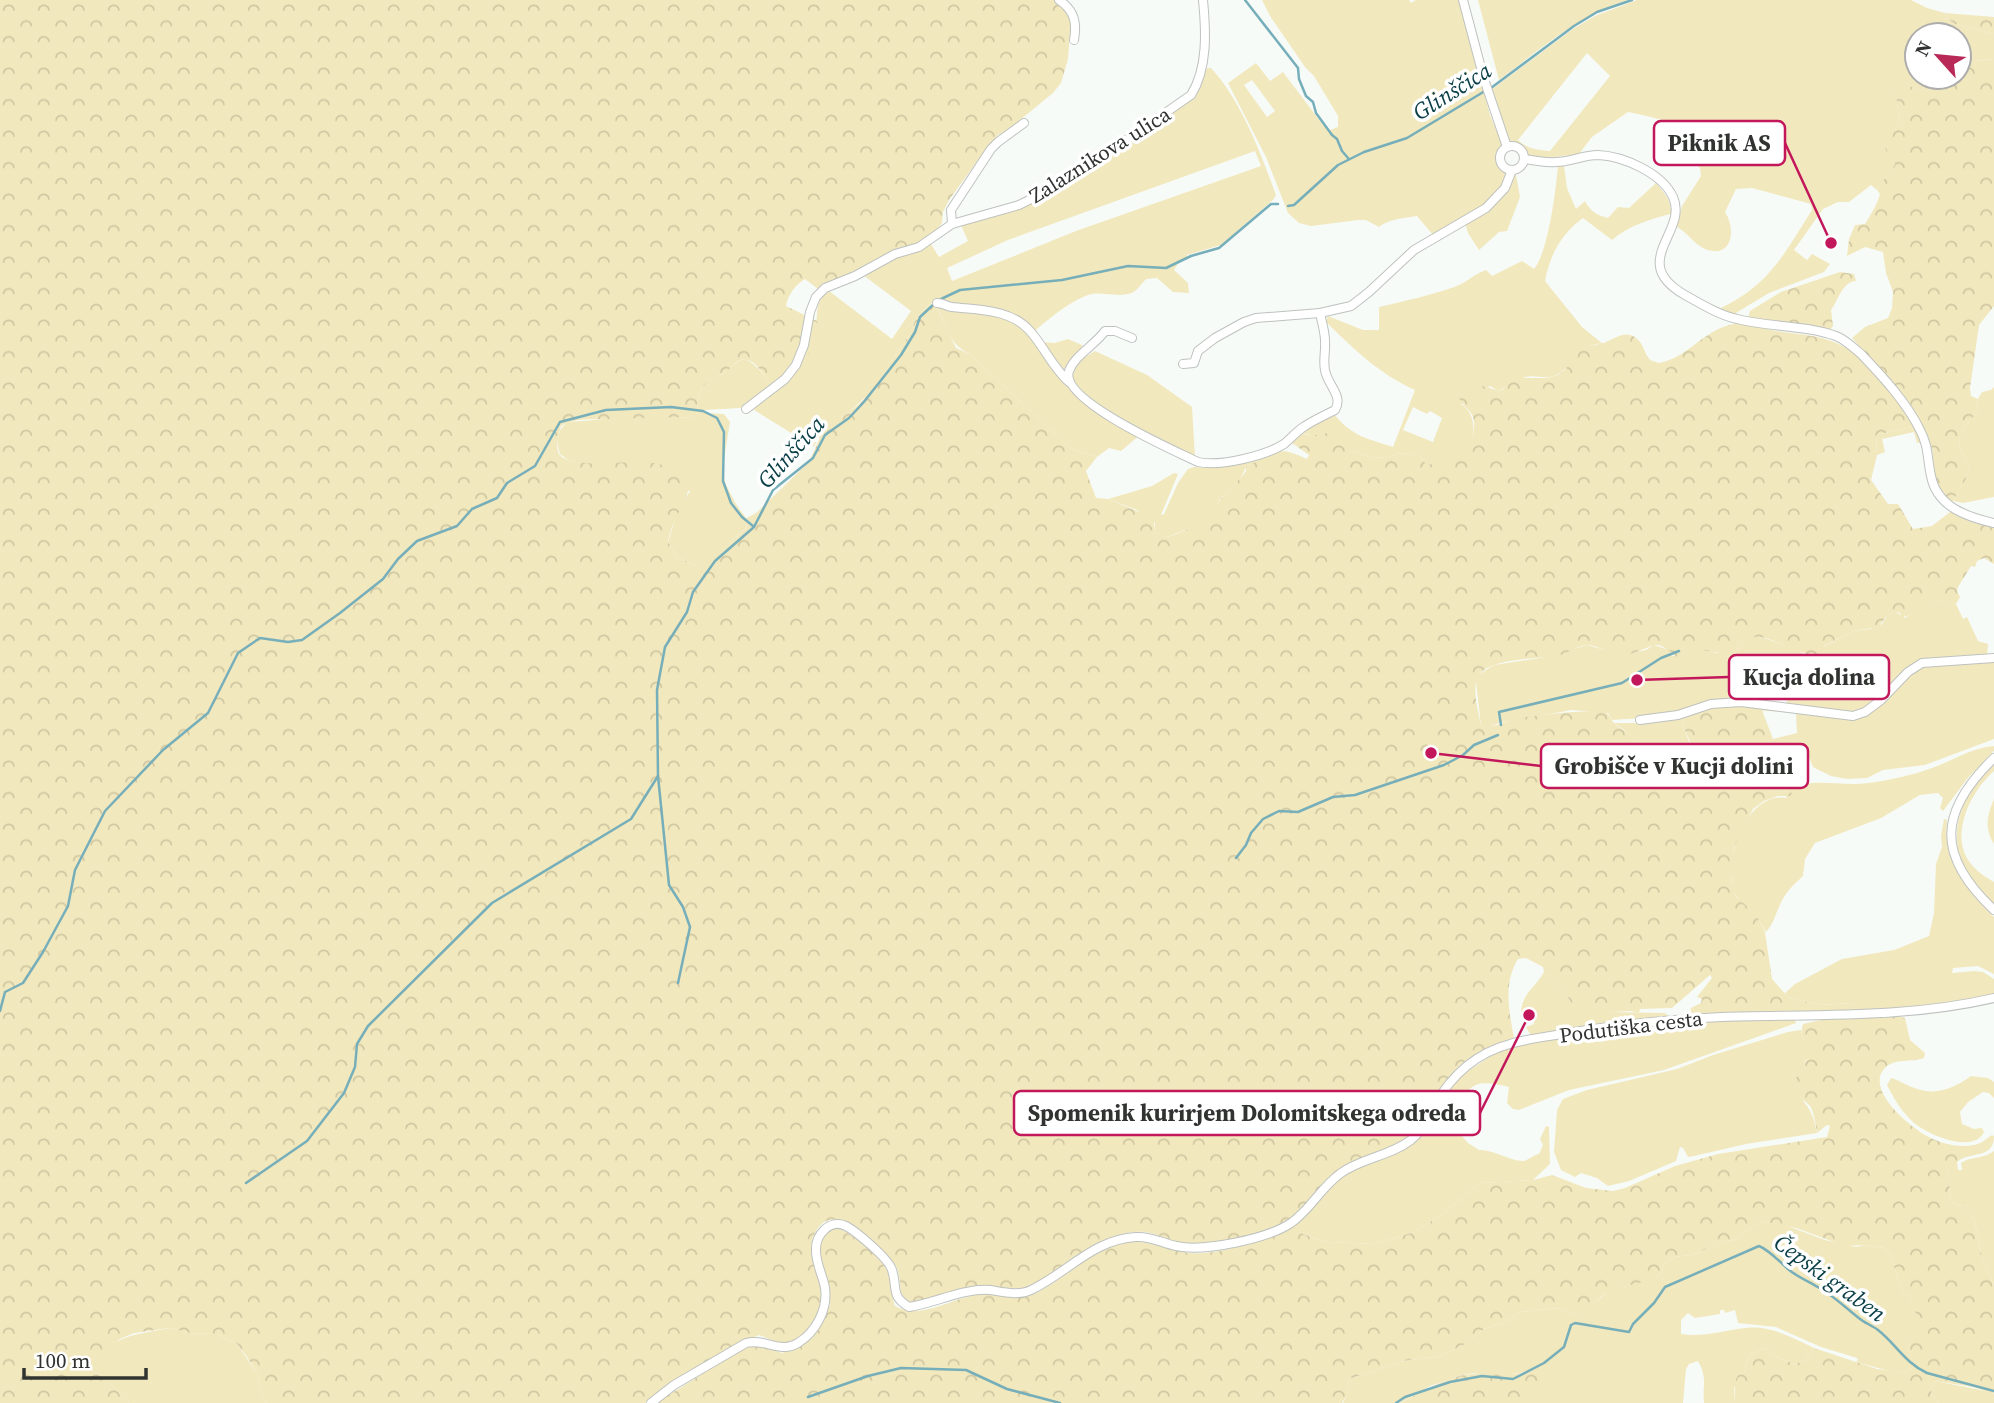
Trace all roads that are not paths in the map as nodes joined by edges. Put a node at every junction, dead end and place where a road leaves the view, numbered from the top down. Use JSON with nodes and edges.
{"nodes":[{"id":1,"x":1059,"y":0,"type":"edge"},
{"id":2,"x":1203,"y":0,"type":"edge"},
{"id":3,"x":1463,"y":0,"type":"edge"},
{"id":4,"x":1074,"y":40,"type":"dead end"},
{"id":5,"x":1024,"y":123,"type":"dead end"},
{"id":6,"x":1507,"y":147,"type":"junction"},
{"id":7,"x":1524,"y":159,"type":"junction"},
{"id":8,"x":1512,"y":170,"type":"junction"},
{"id":9,"x":952,"y":224,"type":"junction"},
{"id":10,"x":937,"y":303,"type":"dead end"},
{"id":11,"x":1320,"y":313,"type":"junction"},
{"id":12,"x":1132,"y":338,"type":"dead end"},
{"id":13,"x":1183,"y":364,"type":"dead end"},
{"id":14,"x":1069,"y":382,"type":"junction"},
{"id":15,"x":746,"y":409,"type":"dead end"},
{"id":16,"x":1994,"y":523,"type":"edge"},
{"id":17,"x":1994,"y":658,"type":"edge"},
{"id":18,"x":1640,"y":720,"type":"dead end"},
{"id":19,"x":1994,"y":758,"type":"edge"},
{"id":20,"x":1994,"y":910,"type":"edge"},
{"id":21,"x":1994,"y":998,"type":"edge"},
{"id":22,"x":651,"y":1403,"type":"edge"}],
"edges":[{"from":1,"to":4,"type":"street"},
{"from":2,"to":9,"type":"street","name":"Zalaznikova ulica"},
{"from":3,"to":6,"type":"street"},
{"from":5,"to":9,"type":"street"},
{"from":6,"to":7,"type":"street"},
{"from":6,"to":8,"type":"street"},
{"from":7,"to":8,"type":"street"},
{"from":7,"to":16,"type":"street"},
{"from":8,"to":11,"type":"street"},
{"from":9,"to":15,"type":"street","name":"Zalaznikova ulica"},
{"from":10,"to":14,"type":"street"},
{"from":11,"to":13,"type":"street"},
{"from":11,"to":14,"type":"street"},
{"from":12,"to":14,"type":"street"},
{"from":17,"to":18,"type":"street"},
{"from":19,"to":20,"type":"street"},
{"from":21,"to":22,"type":"street","name":"Podutiška cesta"}]}
